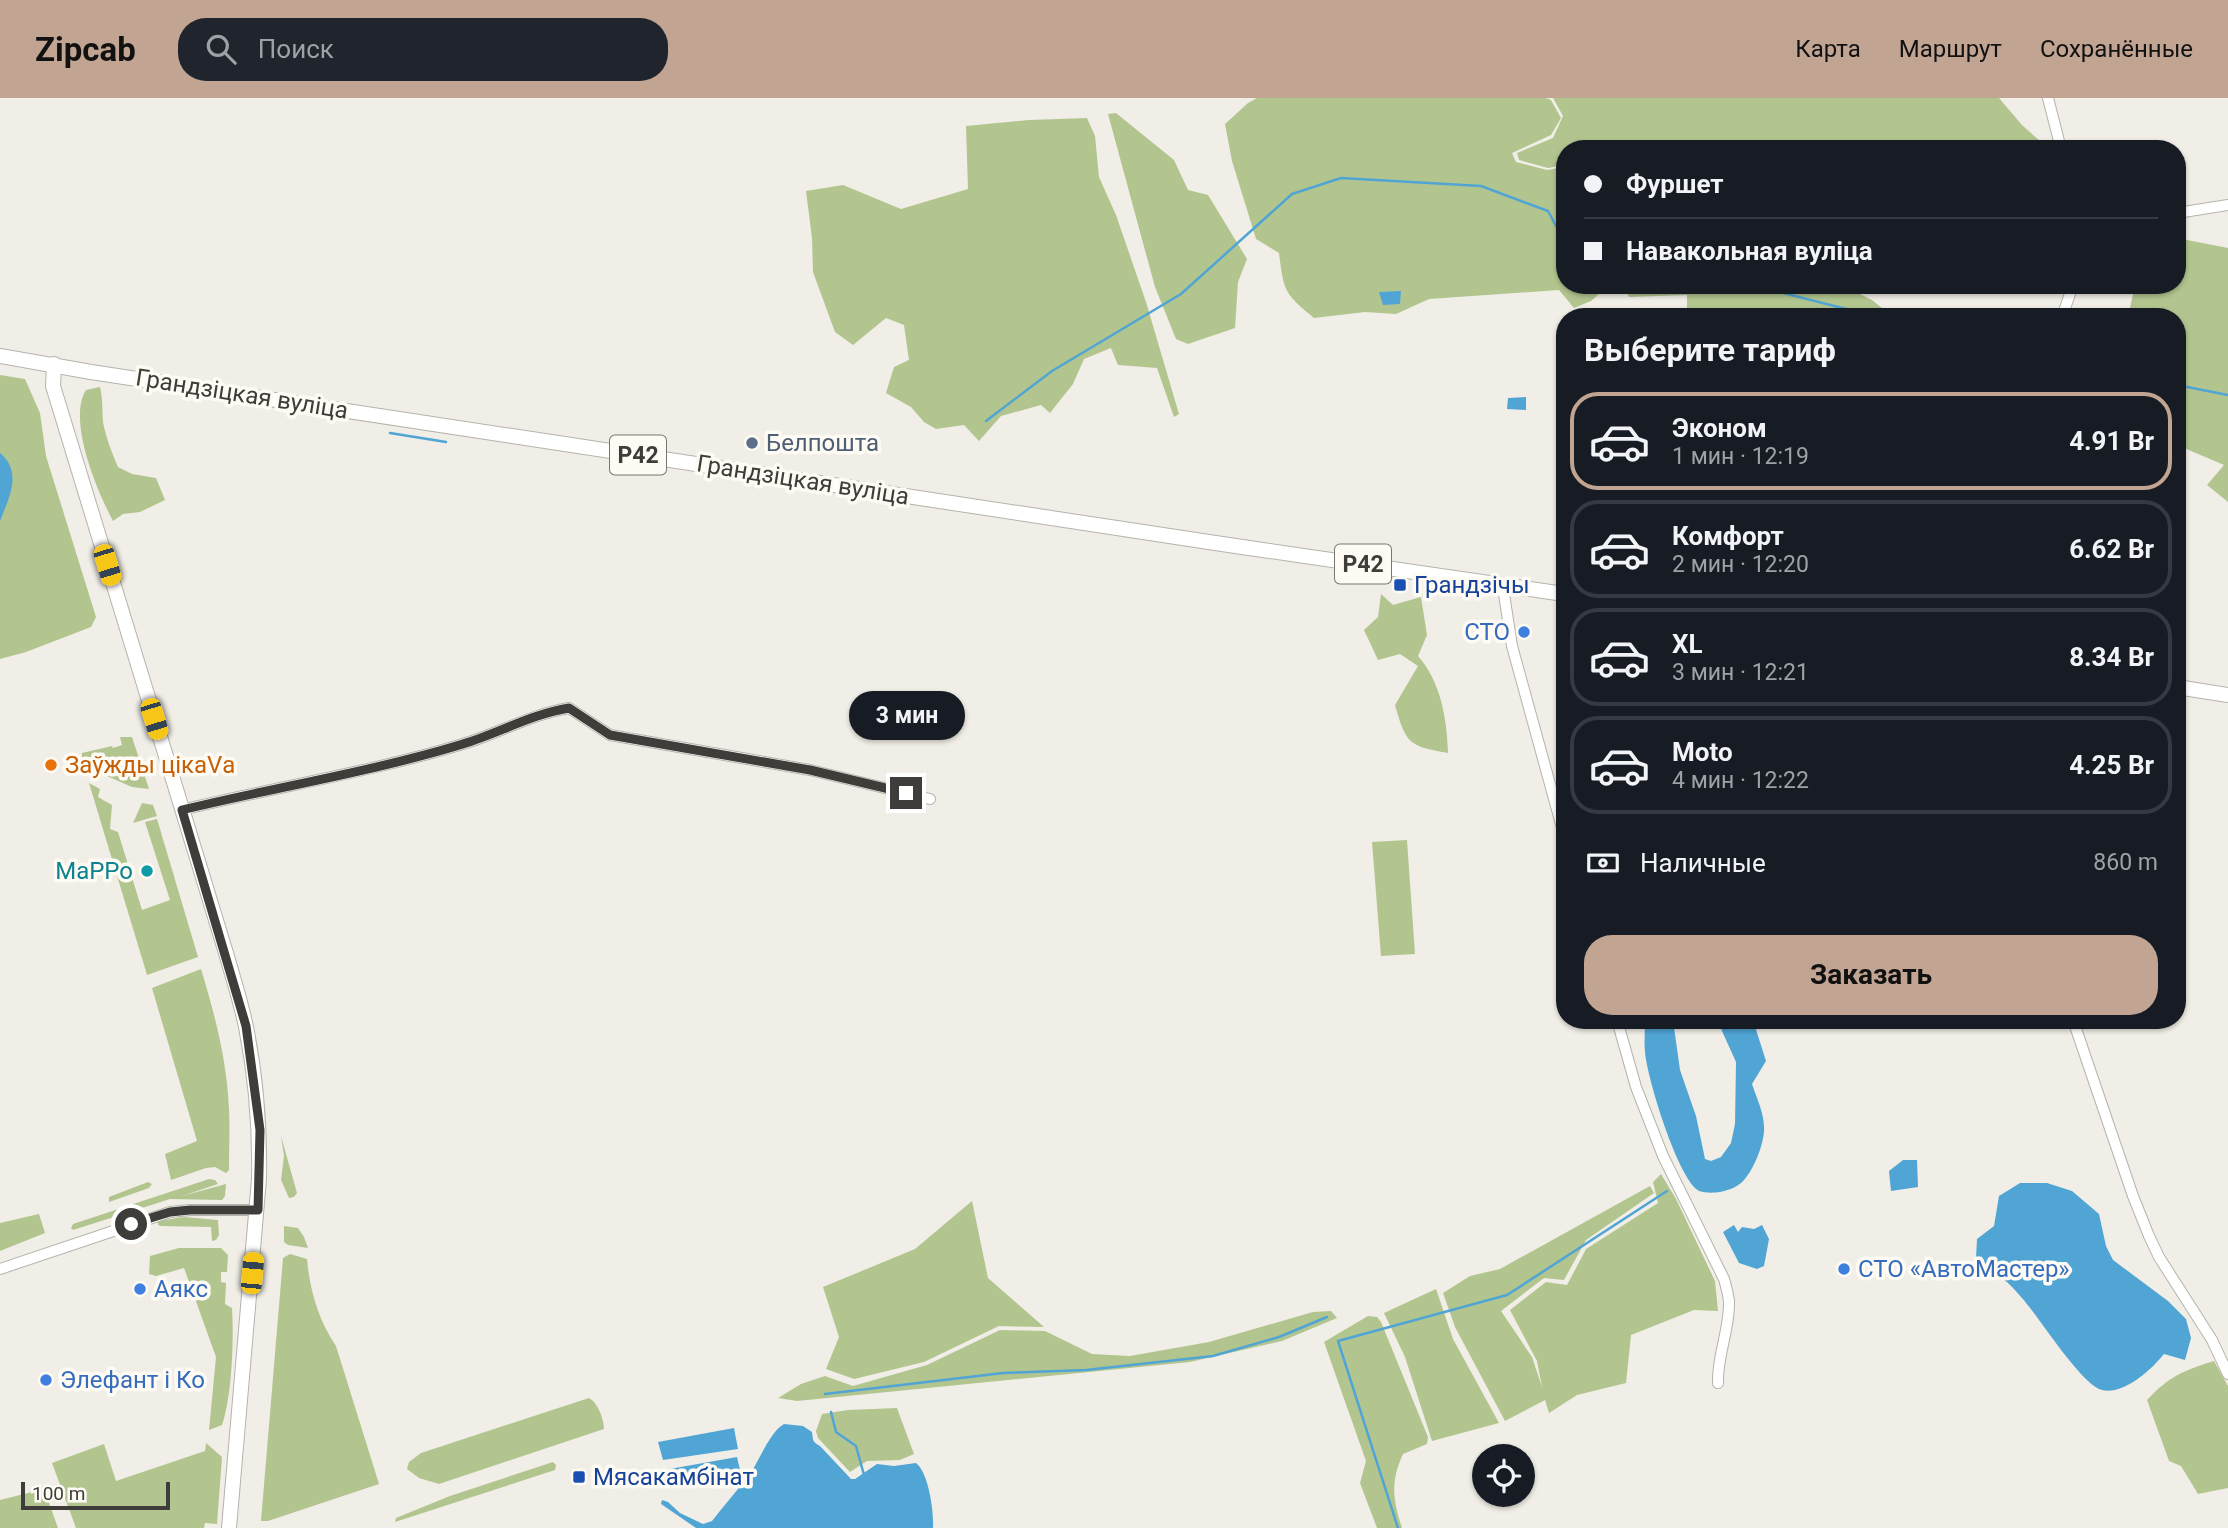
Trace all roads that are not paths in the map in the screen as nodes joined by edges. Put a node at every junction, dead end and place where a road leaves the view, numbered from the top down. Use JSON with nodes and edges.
{"nodes":[{"id":1,"x":2048,"y":98,"type":"edge"},
{"id":2,"x":2059,"y":140,"type":"edge"},
{"id":3,"x":2228,"y":205,"type":"edge"},
{"id":4,"x":2186,"y":212,"type":"edge"},
{"id":5,"x":0,"y":356,"type":"edge"},
{"id":6,"x":54,"y":364,"type":"junction"},
{"id":7,"x":1505,"y":585,"type":"junction"},
{"id":8,"x":1556,"y":593,"type":"edge"},
{"id":9,"x":2186,"y":688,"type":"edge"},
{"id":10,"x":2228,"y":695,"type":"edge"},
{"id":11,"x":930,"y":799,"type":"dead end"},
{"id":12,"x":1556,"y":806,"type":"edge"},
{"id":13,"x":182,"y":810,"type":"junction"},
{"id":14,"x":1620,"y":1029,"type":"edge"},
{"id":15,"x":2076,"y":1029,"type":"edge"},
{"id":16,"x":258,"y":1210,"type":"junction"},
{"id":17,"x":0,"y":1269,"type":"edge"},
{"id":18,"x":2228,"y":1374,"type":"edge"},
{"id":19,"x":1718,"y":1383,"type":"dead end"},
{"id":20,"x":229,"y":1528,"type":"edge"}],
"edges":[{"from":1,"to":2,"type":"street"},
{"from":3,"to":4,"type":"street"},
{"from":5,"to":6,"type":"main road","name":"Грандзіцкая вуліца","number":"Р42"},
{"from":6,"to":7,"type":"main road","name":"Грандзіцкая вуліца","number":"Р42"},
{"from":6,"to":13,"type":"main road"},
{"from":7,"to":8,"type":"main road","name":"Грандзіцкая вуліца","number":"Р42"},
{"from":7,"to":12,"type":"street"},
{"from":9,"to":10,"type":"main road"},
{"from":11,"to":13,"type":"street"},
{"from":13,"to":16,"type":"main road"},
{"from":14,"to":19,"type":"street"},
{"from":15,"to":18,"type":"street"},
{"from":16,"to":17,"type":"street"},
{"from":16,"to":20,"type":"main road"}]}
